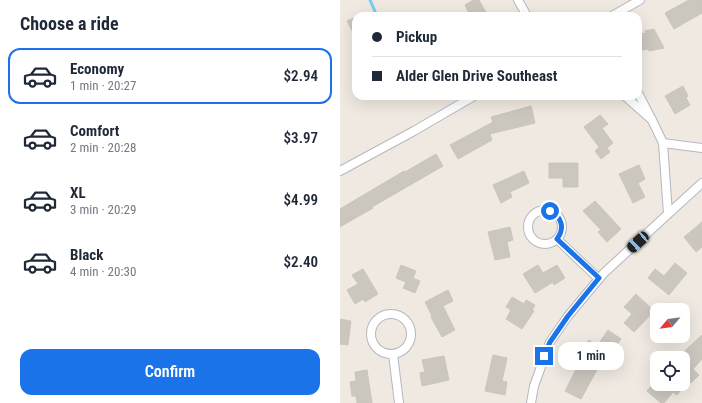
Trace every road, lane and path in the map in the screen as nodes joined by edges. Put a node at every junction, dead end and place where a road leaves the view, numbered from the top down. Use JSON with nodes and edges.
{"nodes":[{"id":1,"x":518,"y":0,"type":"edge"},
{"id":2,"x":640,"y":0,"type":"edge"},
{"id":3,"x":525,"y":12,"type":"edge"},
{"id":4,"x":619,"y":12,"type":"edge"},
{"id":5,"x":467,"y":100,"type":"edge"},
{"id":6,"x":630,"y":100,"type":"edge"},
{"id":7,"x":642,"y":100,"type":"edge"},
{"id":8,"x":652,"y":120,"type":"junction"},
{"id":9,"x":663,"y":143,"type":"junction"},
{"id":10,"x":702,"y":148,"type":"edge"},
{"id":11,"x":340,"y":171,"type":"edge"},
{"id":12,"x":702,"y":182,"type":"edge"},
{"id":13,"x":668,"y":214,"type":"junction"},
{"id":14,"x":557,"y":239,"type":"junction"},
{"id":15,"x":599,"y":278,"type":"junction"},
{"id":16,"x":393,"y":354,"type":"junction"},
{"id":17,"x":399,"y":403,"type":"edge"},
{"id":18,"x":531,"y":403,"type":"edge"}],
"edges":[{"from":1,"to":3,"type":"street"},
{"from":2,"to":4,"type":"street"},
{"from":5,"to":11,"type":"street"},
{"from":6,"to":8,"type":"street"},
{"from":7,"to":8,"type":"street"},
{"from":8,"to":9,"type":"street"},
{"from":9,"to":10,"type":"street"},
{"from":9,"to":13,"type":"street"},
{"from":12,"to":13,"type":"street"},
{"from":13,"to":15,"type":"street"},
{"from":14,"to":14,"type":"street"},
{"from":14,"to":15,"type":"street"},
{"from":15,"to":18,"type":"street"},
{"from":16,"to":16,"type":"street"},
{"from":16,"to":17,"type":"street"}]}
